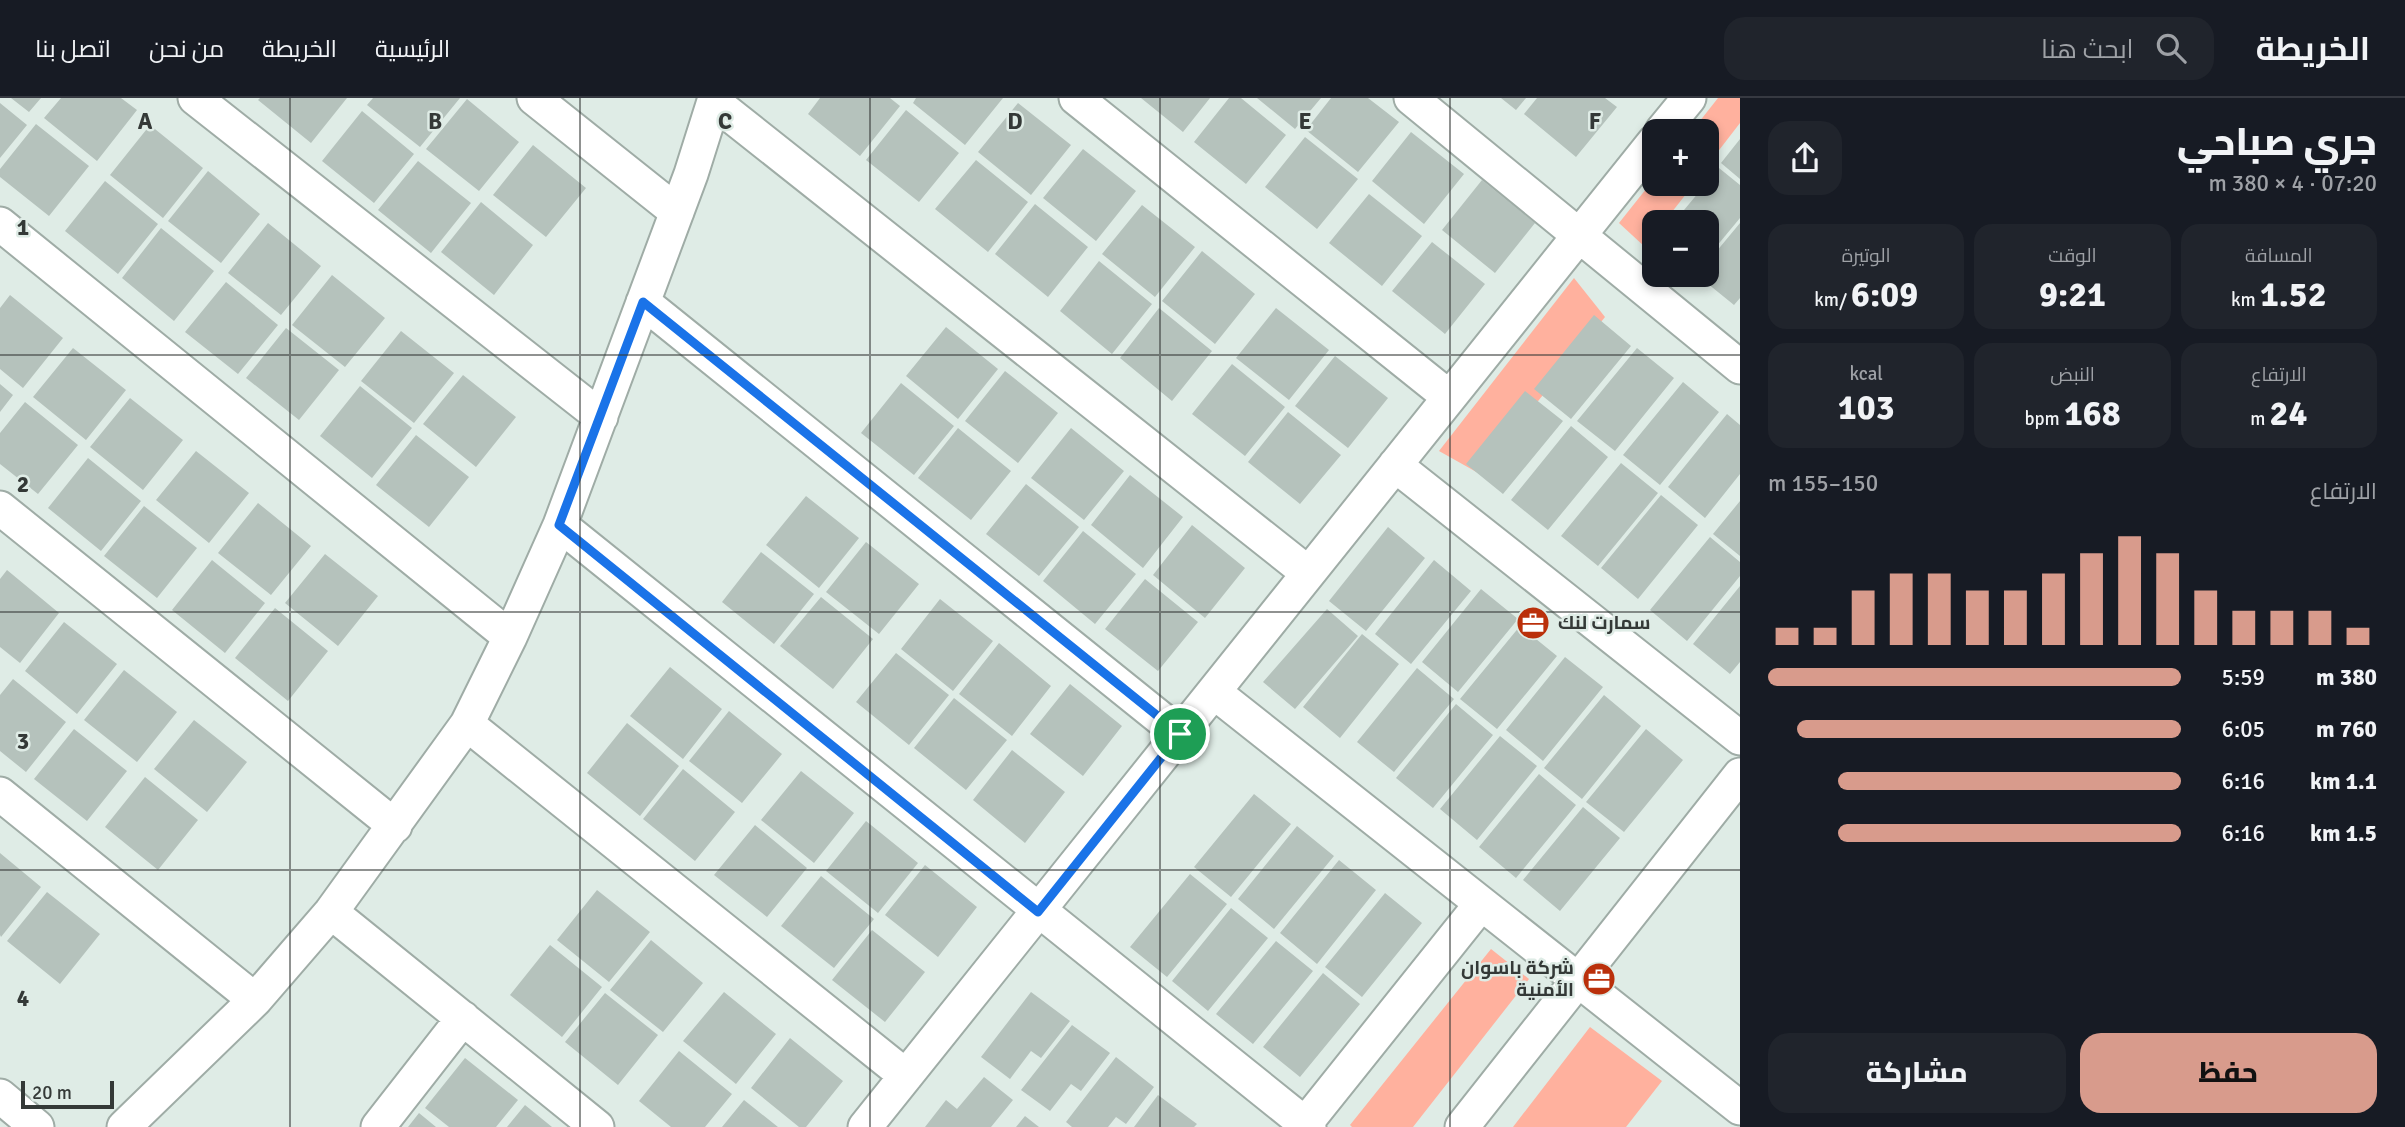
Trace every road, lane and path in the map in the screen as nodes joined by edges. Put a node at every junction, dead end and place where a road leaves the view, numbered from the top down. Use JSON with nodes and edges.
{"nodes":[{"id":1,"x":195,"y":98,"type":"edge"},
{"id":2,"x":534,"y":98,"type":"edge"},
{"id":3,"x":1076,"y":98,"type":"edge"},
{"id":4,"x":1411,"y":98,"type":"edge"},
{"id":5,"x":1689,"y":98,"type":"edge"},
{"id":6,"x":715,"y":100,"type":"edge"},
{"id":7,"x":1672,"y":119,"type":"edge"},
{"id":8,"x":1642,"y":157,"type":"edge"},
{"id":9,"x":677,"y":212,"type":"junction"},
{"id":10,"x":0,"y":224,"type":"edge"},
{"id":11,"x":1578,"y":237,"type":"junction"},
{"id":12,"x":643,"y":302,"type":"junction"},
{"id":13,"x":1740,"y":366,"type":"edge"},
{"id":14,"x":1449,"y":397,"type":"junction"},
{"id":15,"x":601,"y":417,"type":"junction"},
{"id":16,"x":1395,"y":465,"type":"junction"},
{"id":17,"x":0,"y":508,"type":"edge"},
{"id":18,"x":559,"y":525,"type":"junction"},
{"id":19,"x":1308,"y":573,"type":"junction"},
{"id":20,"x":510,"y":637,"type":"junction"},
{"id":21,"x":1214,"y":692,"type":"junction"},
{"id":22,"x":467,"y":724,"type":"junction"},
{"id":23,"x":1180,"y":734,"type":"junction"},
{"id":24,"x":1740,"y":738,"type":"edge"},
{"id":25,"x":1740,"y":775,"type":"edge"},
{"id":26,"x":0,"y":794,"type":"edge"},
{"id":27,"x":394,"y":826,"type":"junction"},
{"id":28,"x":1481,"y":904,"type":"junction"},
{"id":29,"x":331,"y":912,"type":"junction"},
{"id":30,"x":1038,"y":912,"type":"junction"},
{"id":31,"x":1578,"y":980,"type":"junction"},
{"id":32,"x":255,"y":1000,"type":"junction"},
{"id":33,"x":463,"y":1018,"type":"junction"},
{"id":34,"x":906,"y":1076,"type":"junction"},
{"id":35,"x":0,"y":1096,"type":"edge"},
{"id":36,"x":1740,"y":1108,"type":"edge"},
{"id":37,"x":1307,"y":1125,"type":"edge"},
{"id":38,"x":37,"y":1127,"type":"edge"},
{"id":39,"x":124,"y":1127,"type":"edge"},
{"id":40,"x":379,"y":1127,"type":"edge"},
{"id":41,"x":597,"y":1127,"type":"edge"},
{"id":42,"x":865,"y":1127,"type":"edge"},
{"id":43,"x":1462,"y":1127,"type":"edge"}],
"edges":[{"from":1,"to":15,"type":"street"},
{"from":2,"to":9,"type":"street"},
{"from":3,"to":14,"type":"street"},
{"from":4,"to":11,"type":"street"},
{"from":5,"to":7,"type":"street"},
{"from":6,"to":9,"type":"street"},
{"from":6,"to":19,"type":"street"},
{"from":8,"to":11,"type":"street"},
{"from":9,"to":12,"type":"street"},
{"from":10,"to":20,"type":"street"},
{"from":11,"to":13,"type":"street"},
{"from":11,"to":14,"type":"street"},
{"from":12,"to":15,"type":"street"},
{"from":12,"to":23,"type":"street"},
{"from":14,"to":16,"type":"street"},
{"from":15,"to":18,"type":"street"},
{"from":16,"to":19,"type":"street"},
{"from":16,"to":24,"type":"street"},
{"from":17,"to":27,"type":"street"},
{"from":18,"to":20,"type":"street"},
{"from":18,"to":30,"type":"street"},
{"from":19,"to":21,"type":"street"},
{"from":20,"to":22,"type":"street"},
{"from":21,"to":23,"type":"street"},
{"from":21,"to":28,"type":"street"},
{"from":22,"to":27,"type":"street"},
{"from":22,"to":34,"type":"street"},
{"from":23,"to":30,"type":"street"},
{"from":25,"to":31,"type":"street"},
{"from":26,"to":32,"type":"street"},
{"from":27,"to":29,"type":"street"},
{"from":28,"to":31,"type":"street"},
{"from":28,"to":37,"type":"street"},
{"from":29,"to":32,"type":"street"},
{"from":29,"to":33,"type":"street"},
{"from":30,"to":34,"type":"street"},
{"from":30,"to":37,"type":"street"},
{"from":31,"to":36,"type":"street"},
{"from":31,"to":43,"type":"street"},
{"from":32,"to":39,"type":"street"},
{"from":33,"to":40,"type":"street"},
{"from":33,"to":41,"type":"street"},
{"from":34,"to":42,"type":"street"},
{"from":35,"to":38,"type":"street"}]}
